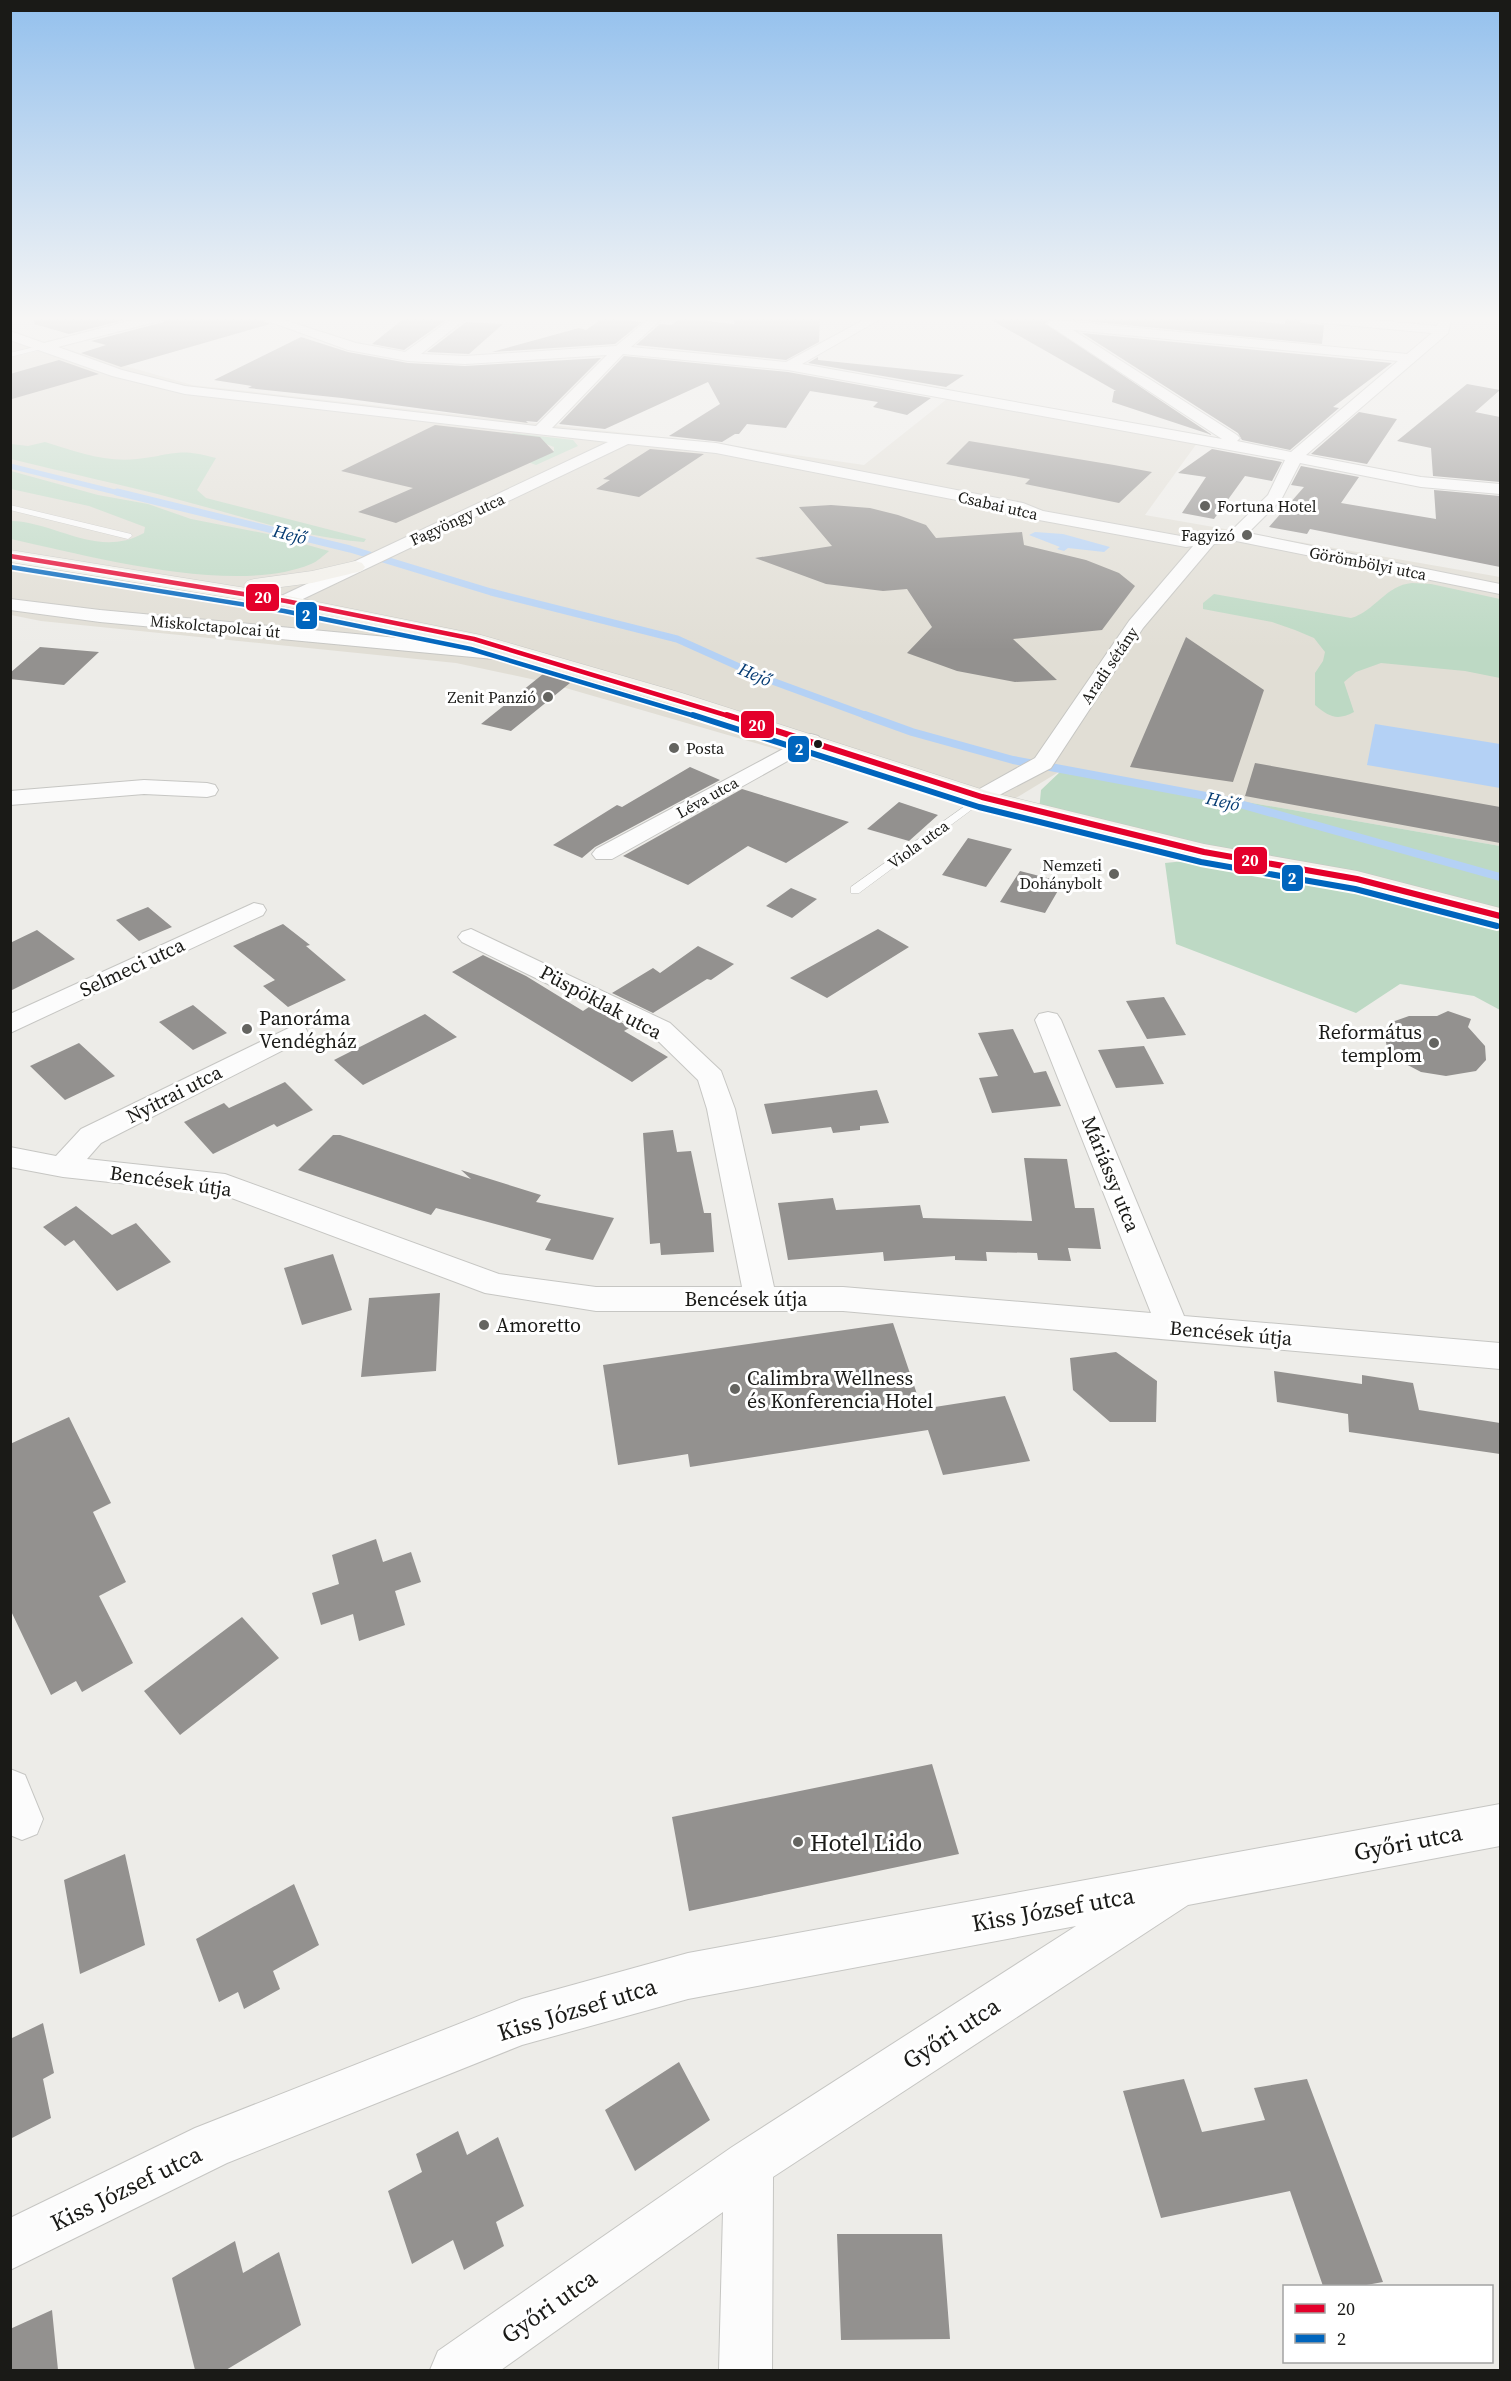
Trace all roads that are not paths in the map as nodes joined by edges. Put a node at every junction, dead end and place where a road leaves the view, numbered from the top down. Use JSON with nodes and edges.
{"nodes":[{"id":1,"x":515,"y":428,"type":"edge"},
{"id":2,"x":543,"y":428,"type":"edge"},
{"id":3,"x":1138,"y":428,"type":"edge"},
{"id":4,"x":1215,"y":428,"type":"edge"},
{"id":5,"x":1327,"y":428,"type":"edge"},
{"id":6,"x":540,"y":431,"type":"junction"},
{"id":7,"x":628,"y":439,"type":"junction"},
{"id":8,"x":1244,"y":447,"type":"junction"},
{"id":9,"x":1294,"y":456,"type":"junction"},
{"id":10,"x":1500,"y":489,"type":"edge"},
{"id":11,"x":11,"y":507,"type":"edge"},
{"id":12,"x":128,"y":536,"type":"dead end"},
{"id":13,"x":1236,"y":536,"type":"junction"},
{"id":14,"x":1208,"y":540,"type":"junction"},
{"id":15,"x":10,"y":556,"type":"edge"},
{"id":16,"x":356,"y":567,"type":"junction"},
{"id":17,"x":167,"y":582,"type":"junction"},
{"id":18,"x":1500,"y":589,"type":"edge"},
{"id":19,"x":286,"y":601,"type":"junction"},
{"id":20,"x":10,"y":604,"type":"edge"},
{"id":21,"x":352,"y":613,"type":"junction"},
{"id":22,"x":527,"y":656,"type":"junction"},
{"id":23,"x":811,"y":740,"type":"junction"},
{"id":24,"x":207,"y":790,"type":"dead end"},
{"id":25,"x":982,"y":797,"type":"junction"},
{"id":26,"x":10,"y":798,"type":"edge"},
{"id":27,"x":604,"y":854,"type":"dead end"},
{"id":28,"x":855,"y":890,"type":"dead end"},
{"id":29,"x":254,"y":910,"type":"dead end"},
{"id":30,"x":1500,"y":916,"type":"edge"},
{"id":31,"x":471,"y":937,"type":"dead end"},
{"id":32,"x":1048,"y":1020,"type":"dead end"},
{"id":33,"x":10,"y":1025,"type":"edge"},
{"id":34,"x":295,"y":1033,"type":"dead end"},
{"id":35,"x":10,"y":1157,"type":"edge"},
{"id":36,"x":63,"y":1167,"type":"junction"},
{"id":37,"x":760,"y":1298,"type":"junction"},
{"id":38,"x":1173,"y":1328,"type":"junction"},
{"id":39,"x":1500,"y":1356,"type":"edge"},
{"id":40,"x":1500,"y":1825,"type":"edge"},
{"id":41,"x":1180,"y":1885,"type":"junction"},
{"id":42,"x":749,"y":2164,"type":"junction"},
{"id":43,"x":10,"y":2245,"type":"edge"},
{"id":44,"x":458,"y":2370,"type":"edge"},
{"id":45,"x":746,"y":2370,"type":"edge"}],
"edges":[{"from":1,"to":6,"type":"street","name":"Csabai utca"},
{"from":2,"to":6,"type":"street"},
{"from":3,"to":8,"type":"street"},
{"from":4,"to":8,"type":"street"},
{"from":5,"to":9,"type":"street"},
{"from":6,"to":7,"type":"street","name":"Csabai utca"},
{"from":7,"to":14,"type":"street","name":"Csabai utca"},
{"from":7,"to":16,"type":"street","name":"Fagyöngy utca"},
{"from":8,"to":9,"type":"street"},
{"from":9,"to":10,"type":"street"},
{"from":9,"to":13,"type":"street"},
{"from":11,"to":12,"type":"lane"},
{"from":13,"to":14,"type":"street"},
{"from":13,"to":18,"type":"street","name":"Görömbölyi utca"},
{"from":14,"to":25,"type":"street","name":"Aradi sétány"},
{"from":15,"to":17,"type":"street","name":"Miskolctapolcai út"},
{"from":16,"to":17,"type":"street"},
{"from":16,"to":19,"type":"street","name":"Fagyöngy utca"},
{"from":16,"to":21,"type":"street"},
{"from":17,"to":19,"type":"street","name":"Miskolctapolcai út"},
{"from":19,"to":21,"type":"street","name":"Miskolctapolcai út"},
{"from":20,"to":22,"type":"street","name":"Miskolctapolcai út"},
{"from":21,"to":22,"type":"street","name":"Miskolctapolcai út"},
{"from":22,"to":23,"type":"street","name":"Miskolctapolcai út"},
{"from":23,"to":25,"type":"street","name":"Miskolctapolcai út"},
{"from":23,"to":27,"type":"street","name":"Léva utca"},
{"from":24,"to":26,"type":"street"},
{"from":25,"to":28,"type":"lane","name":"Viola utca"},
{"from":25,"to":30,"type":"street","name":"Miskolctapolcai út"},
{"from":29,"to":33,"type":"street","name":"Selmeci utca"},
{"from":31,"to":37,"type":"street","name":"Püspöklak utca"},
{"from":32,"to":38,"type":"street","name":"Máriássy utca"},
{"from":34,"to":36,"type":"street","name":"Nyitrai utca"},
{"from":35,"to":36,"type":"street","name":"Bencések útja"},
{"from":36,"to":37,"type":"street","name":"Bencések útja"},
{"from":37,"to":38,"type":"street","name":"Bencések útja"},
{"from":38,"to":39,"type":"street","name":"Bencések útja"},
{"from":40,"to":41,"type":"street","name":"Győri utca"},
{"from":41,"to":42,"type":"street","name":"Győri utca"},
{"from":41,"to":43,"type":"street","name":"Kiss József utca"},
{"from":42,"to":44,"type":"street","name":"Győri utca"},
{"from":42,"to":45,"type":"street"}]}
